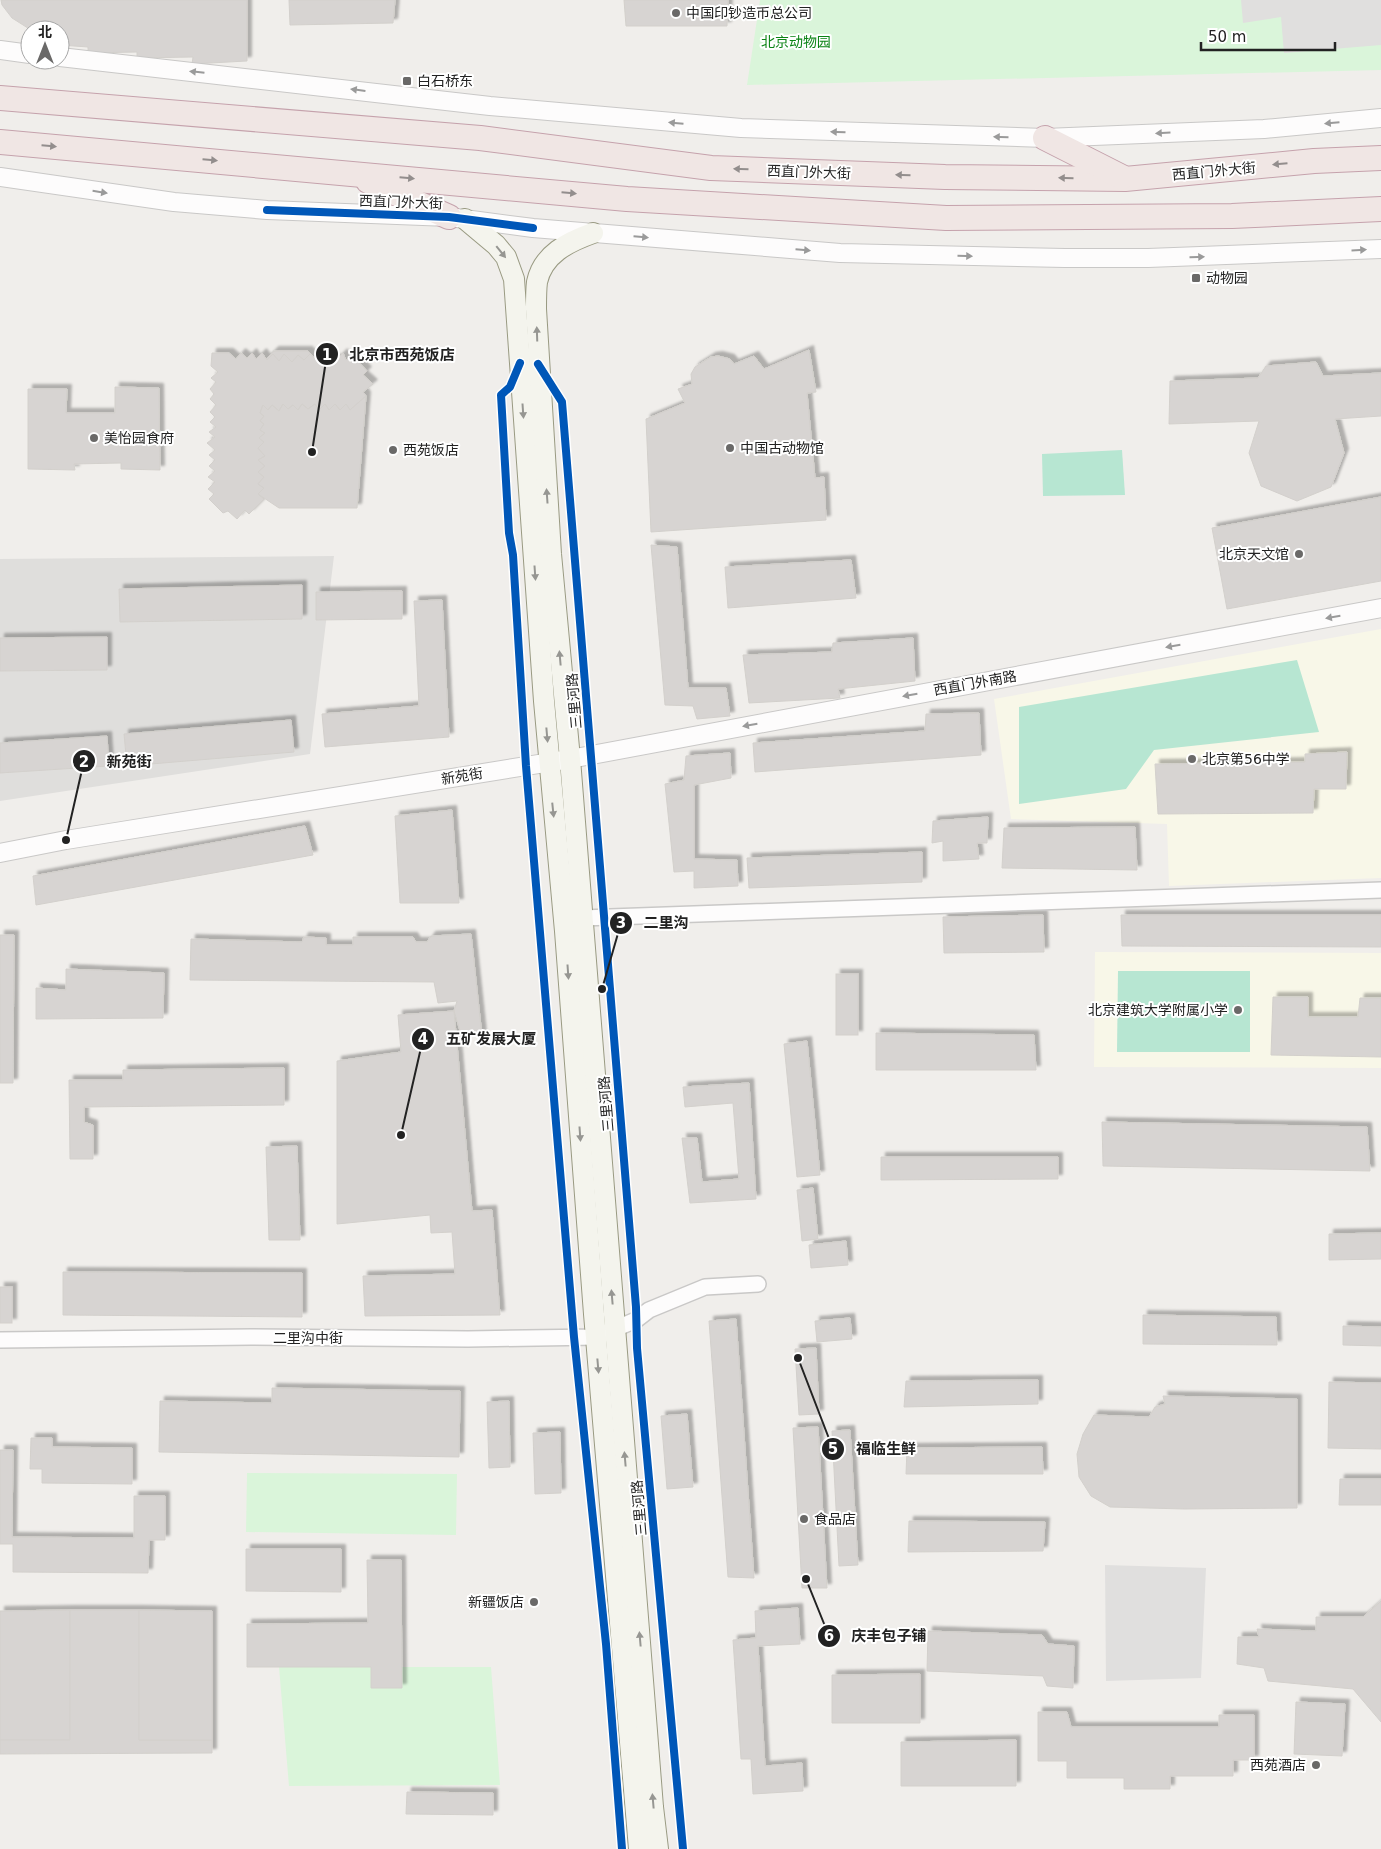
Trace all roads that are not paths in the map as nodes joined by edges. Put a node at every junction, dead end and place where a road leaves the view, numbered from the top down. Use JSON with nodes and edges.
{"nodes":[{"id":1,"x":0,"y":50,"type":"edge"},
{"id":2,"x":20,"y":53,"type":"edge"},
{"id":3,"x":70,"y":58,"type":"edge"},
{"id":4,"x":3,"y":97,"type":"edge"},
{"id":5,"x":1381,"y":118,"type":"edge"},
{"id":6,"x":1045,"y":138,"type":"junction"},
{"id":7,"x":0,"y":142,"type":"edge"},
{"id":8,"x":1381,"y":144,"type":"edge"},
{"id":9,"x":1381,"y":158,"type":"edge"},
{"id":10,"x":1314,"y":161,"type":"junction"},
{"id":11,"x":348,"y":173,"type":"junction"},
{"id":12,"x":0,"y":177,"type":"edge"},
{"id":13,"x":1125,"y":179,"type":"junction"},
{"id":14,"x":1381,"y":209,"type":"edge"},
{"id":15,"x":1347,"y":211,"type":"junction"},
{"id":16,"x":1381,"y":216,"type":"edge"},
{"id":17,"x":457,"y":218,"type":"junction"},
{"id":18,"x":592,"y":233,"type":"junction"},
{"id":19,"x":1381,"y":249,"type":"edge"},
{"id":20,"x":1381,"y":608,"type":"edge"},
{"id":21,"x":570,"y":759,"type":"junction"},
{"id":22,"x":549,"y":762,"type":"junction"},
{"id":23,"x":0,"y":853,"type":"edge"},
{"id":24,"x":1381,"y":890,"type":"edge"},
{"id":25,"x":582,"y":918,"type":"junction"},
{"id":26,"x":758,"y":1284,"type":"dead end"},
{"id":27,"x":615,"y":1329,"type":"junction"},
{"id":28,"x":596,"y":1337,"type":"junction"},
{"id":29,"x":0,"y":1340,"type":"edge"},
{"id":30,"x":639,"y":1849,"type":"edge"},
{"id":31,"x":658,"y":1849,"type":"edge"}],
"edges":[{"from":1,"to":2,"type":"street"},
{"from":6,"to":3,"type":"street","one_way":true},
{"from":13,"to":4,"type":"highway","name":"西直门外大街","one_way":true},
{"from":5,"to":6,"type":"street","one_way":true},
{"from":6,"to":13,"type":"highway"},
{"from":7,"to":11,"type":"highway","name":"西直门外大街","one_way":true},
{"from":8,"to":10,"type":"highway"},
{"from":9,"to":10,"type":"highway","name":"西直门外大街"},
{"from":10,"to":13,"type":"highway","name":"西直门外大街","one_way":true},
{"from":11,"to":15,"type":"highway","name":"西直门外大街","one_way":true},
{"from":11,"to":17,"type":"highway"},
{"from":12,"to":17,"type":"street","name":"西直门外大街","one_way":true},
{"from":14,"to":15,"type":"highway","name":"西直门外大街"},
{"from":15,"to":16,"type":"highway"},
{"from":17,"to":18,"type":"street","name":"西直门外大街"},
{"from":17,"to":22,"type":"main road","name":"三里河路","one_way":true},
{"from":18,"to":19,"type":"street","name":"西直门外大街","one_way":true},
{"from":21,"to":18,"type":"main road","name":"三里河路","one_way":true},
{"from":20,"to":21,"type":"street","name":"西直门外南路","one_way":true},
{"from":21,"to":22,"type":"street","name":"新苑街"},
{"from":21,"to":25,"type":"main road","name":"三里河路"},
{"from":22,"to":23,"type":"street","name":"新苑街"},
{"from":22,"to":28,"type":"main road","name":"三里河路","one_way":true},
{"from":24,"to":25,"type":"street"},
{"from":27,"to":25,"type":"main road","name":"三里河路","one_way":true},
{"from":26,"to":27,"type":"street","name":"二里沟中街"},
{"from":27,"to":28,"type":"street","name":"二里沟中街"},
{"from":31,"to":27,"type":"main road","name":"三里河路","one_way":true},
{"from":28,"to":29,"type":"street","name":"二里沟中街"},
{"from":28,"to":30,"type":"main road","name":"三里河路","one_way":true}]}
